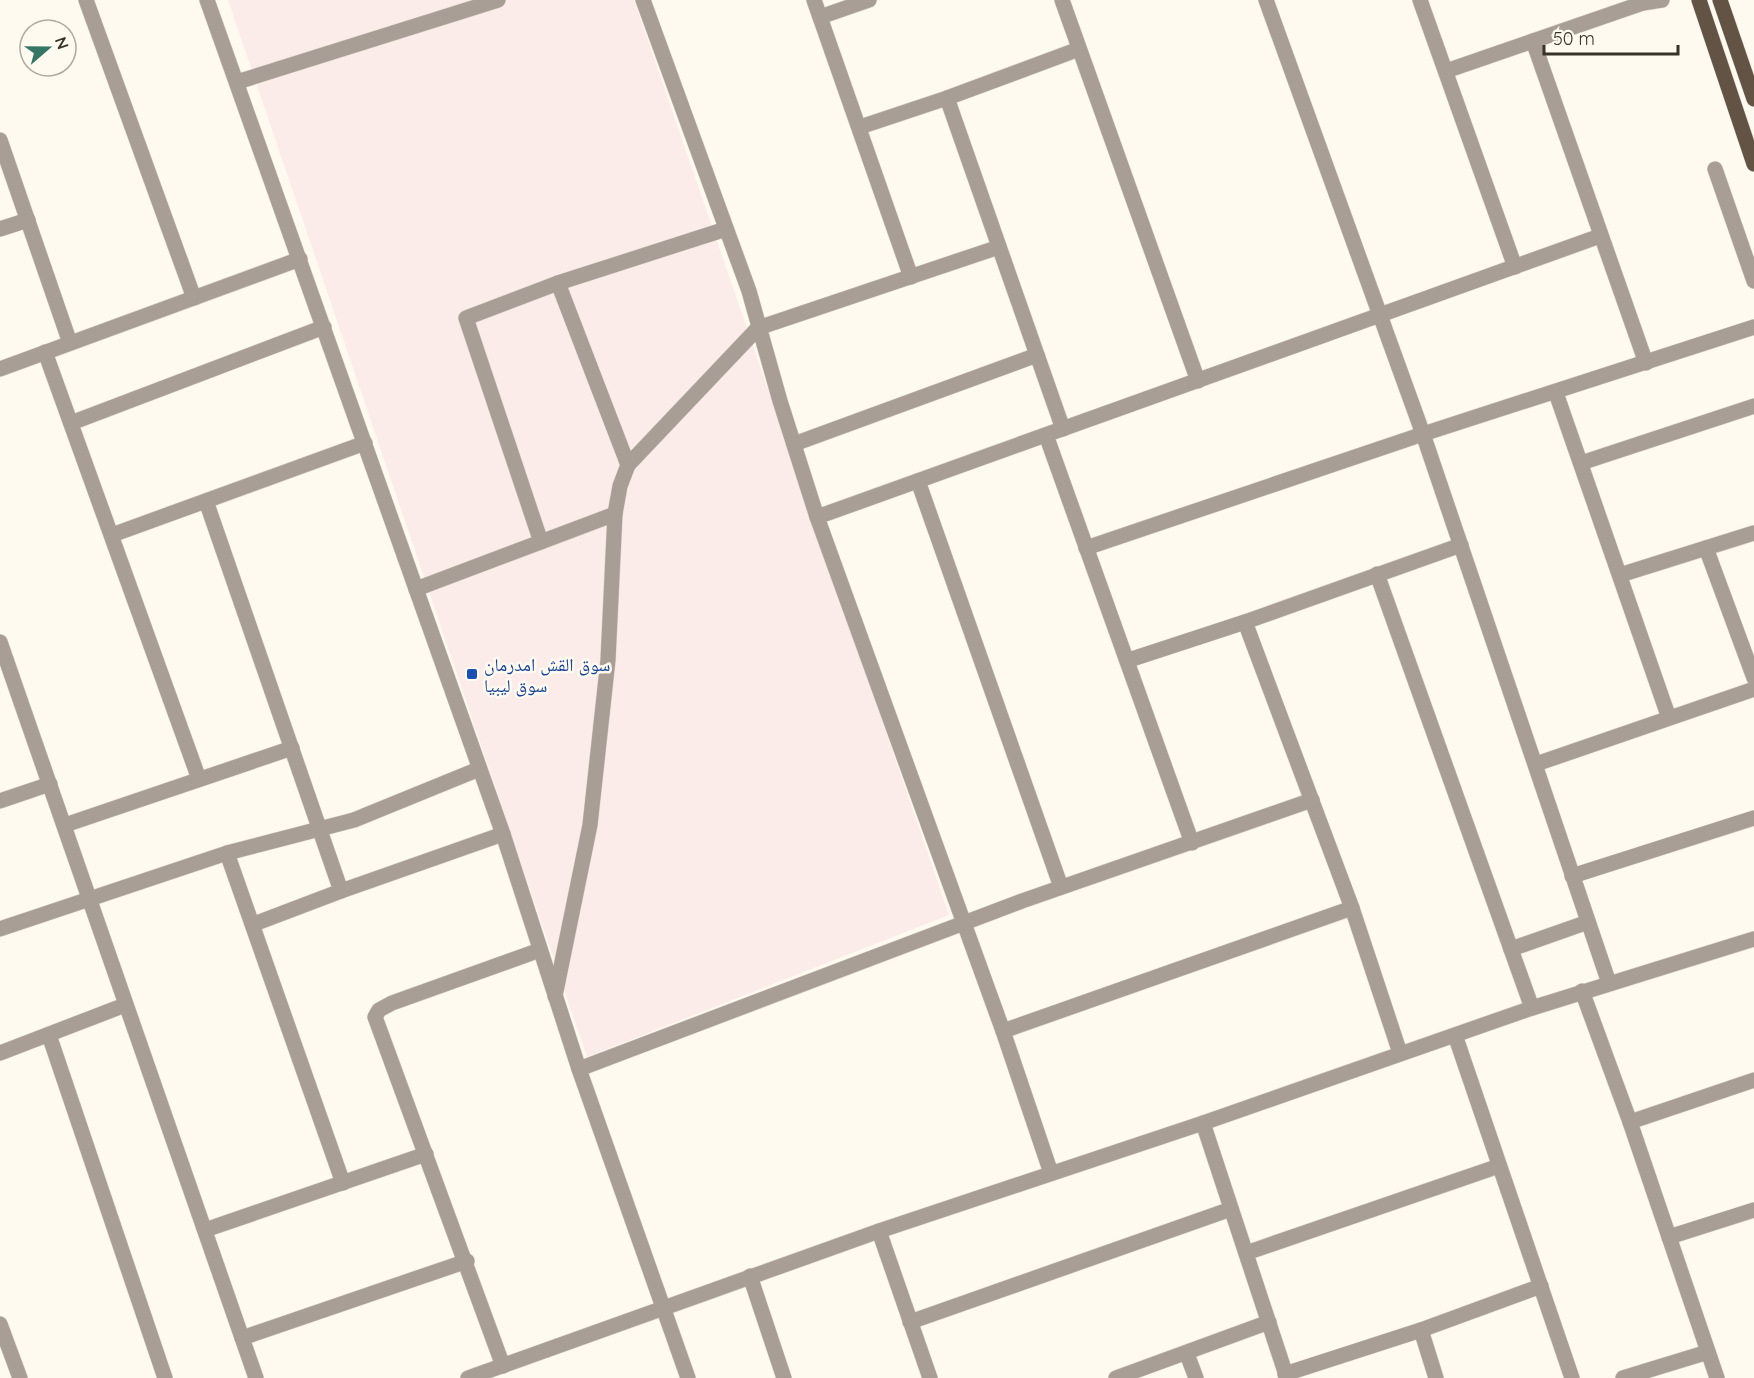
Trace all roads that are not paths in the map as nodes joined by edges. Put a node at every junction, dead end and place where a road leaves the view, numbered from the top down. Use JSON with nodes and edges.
{"nodes":[{"id":1,"x":86,"y":0,"type":"edge"},
{"id":2,"x":207,"y":0,"type":"edge"},
{"id":3,"x":498,"y":0,"type":"edge"},
{"id":4,"x":643,"y":0,"type":"edge"},
{"id":5,"x":814,"y":0,"type":"edge"},
{"id":6,"x":868,"y":0,"type":"edge"},
{"id":7,"x":1062,"y":0,"type":"edge"},
{"id":8,"x":1266,"y":0,"type":"edge"},
{"id":9,"x":1420,"y":0,"type":"edge"},
{"id":10,"x":1662,"y":0,"type":"edge"},
{"id":11,"x":1694,"y":0,"type":"edge"},
{"id":12,"x":1699,"y":0,"type":"edge"},
{"id":13,"x":1720,"y":0,"type":"edge"},
{"id":14,"x":820,"y":17,"type":"junction"},
{"id":15,"x":1533,"y":41,"type":"junction"},
{"id":16,"x":1079,"y":49,"type":"junction"},
{"id":17,"x":1446,"y":71,"type":"junction"},
{"id":18,"x":237,"y":82,"type":"junction"},
{"id":19,"x":947,"y":98,"type":"junction"},
{"id":20,"x":1754,"y":99,"type":"edge"},
{"id":21,"x":860,"y":127,"type":"junction"},
{"id":22,"x":0,"y":140,"type":"edge"},
{"id":23,"x":1754,"y":164,"type":"edge"},
{"id":24,"x":1715,"y":169,"type":"dead end"},
{"id":25,"x":28,"y":220,"type":"junction"},
{"id":26,"x":0,"y":229,"type":"edge"},
{"id":27,"x":726,"y":230,"type":"junction"},
{"id":28,"x":1600,"y":236,"type":"junction"},
{"id":29,"x":999,"y":248,"type":"junction"},
{"id":30,"x":300,"y":259,"type":"junction"},
{"id":31,"x":1515,"y":267,"type":"junction"},
{"id":32,"x":911,"y":277,"type":"junction"},
{"id":33,"x":1754,"y":281,"type":"edge"},
{"id":34,"x":558,"y":283,"type":"junction"},
{"id":35,"x":194,"y":298,"type":"junction"},
{"id":36,"x":1381,"y":315,"type":"junction"},
{"id":37,"x":324,"y":327,"type":"junction"},
{"id":38,"x":1754,"y":327,"type":"edge"},
{"id":39,"x":758,"y":328,"type":"junction"},
{"id":40,"x":70,"y":343,"type":"junction"},
{"id":41,"x":45,"y":352,"type":"junction"},
{"id":42,"x":1037,"y":355,"type":"junction"},
{"id":43,"x":1646,"y":363,"type":"junction"},
{"id":44,"x":0,"y":369,"type":"edge"},
{"id":45,"x":1198,"y":381,"type":"junction"},
{"id":46,"x":1556,"y":393,"type":"junction"},
{"id":47,"x":1754,"y":406,"type":"edge"},
{"id":48,"x":71,"y":423,"type":"junction"},
{"id":49,"x":1063,"y":429,"type":"junction"},
{"id":50,"x":1423,"y":434,"type":"junction"},
{"id":51,"x":1047,"y":435,"type":"junction"},
{"id":52,"x":365,"y":443,"type":"junction"},
{"id":53,"x":794,"y":444,"type":"junction"},
{"id":54,"x":1581,"y":464,"type":"junction"},
{"id":55,"x":628,"y":465,"type":"junction"},
{"id":56,"x":918,"y":481,"type":"junction"},
{"id":57,"x":206,"y":501,"type":"junction"},
{"id":58,"x":615,"y":514,"type":"junction"},
{"id":59,"x":817,"y":518,"type":"junction"},
{"id":60,"x":1754,"y":533,"type":"edge"},
{"id":61,"x":112,"y":536,"type":"junction"},
{"id":62,"x":541,"y":542,"type":"junction"},
{"id":63,"x":1461,"y":545,"type":"junction"},
{"id":64,"x":1086,"y":548,"type":"junction"},
{"id":65,"x":1706,"y":548,"type":"junction"},
{"id":66,"x":1377,"y":574,"type":"junction"},
{"id":67,"x":1620,"y":575,"type":"junction"},
{"id":68,"x":416,"y":590,"type":"junction"},
{"id":69,"x":1245,"y":622,"type":"junction"},
{"id":70,"x":0,"y":642,"type":"edge"},
{"id":71,"x":1129,"y":660,"type":"junction"},
{"id":72,"x":1754,"y":678,"type":"edge"},
{"id":73,"x":1754,"y":689,"type":"edge"},
{"id":74,"x":1669,"y":718,"type":"junction"},
{"id":75,"x":292,"y":748,"type":"junction"},
{"id":76,"x":1536,"y":764,"type":"junction"},
{"id":77,"x":479,"y":769,"type":"junction"},
{"id":78,"x":199,"y":779,"type":"junction"},
{"id":79,"x":50,"y":784,"type":"junction"},
{"id":80,"x":1312,"y":800,"type":"junction"},
{"id":81,"x":0,"y":801,"type":"edge"},
{"id":82,"x":1754,"y":818,"type":"edge"},
{"id":83,"x":65,"y":825,"type":"junction"},
{"id":84,"x":322,"y":830,"type":"junction"},
{"id":85,"x":503,"y":834,"type":"junction"},
{"id":86,"x":1192,"y":843,"type":"junction"},
{"id":87,"x":227,"y":853,"type":"junction"},
{"id":88,"x":1572,"y":876,"type":"junction"},
{"id":89,"x":1061,"y":887,"type":"junction"},
{"id":90,"x":341,"y":891,"type":"junction"},
{"id":91,"x":90,"y":899,"type":"junction"},
{"id":92,"x":1352,"y":908,"type":"junction"},
{"id":93,"x":1588,"y":922,"type":"junction"},
{"id":94,"x":254,"y":924,"type":"junction"},
{"id":95,"x":963,"y":924,"type":"junction"},
{"id":96,"x":0,"y":929,"type":"edge"},
{"id":97,"x":1754,"y":939,"type":"edge"},
{"id":98,"x":1511,"y":949,"type":"junction"},
{"id":99,"x":540,"y":950,"type":"junction"},
{"id":100,"x":1609,"y":983,"type":"junction"},
{"id":101,"x":1582,"y":991,"type":"junction"},
{"id":102,"x":555,"y":996,"type":"junction"},
{"id":103,"x":125,"y":1005,"type":"junction"},
{"id":104,"x":1532,"y":1008,"type":"junction"},
{"id":105,"x":1003,"y":1031,"type":"junction"},
{"id":106,"x":49,"y":1035,"type":"junction"},
{"id":107,"x":1455,"y":1035,"type":"junction"},
{"id":108,"x":0,"y":1053,"type":"edge"},
{"id":109,"x":1400,"y":1053,"type":"junction"},
{"id":110,"x":579,"y":1069,"type":"junction"},
{"id":111,"x":1754,"y":1080,"type":"edge"},
{"id":112,"x":1630,"y":1122,"type":"junction"},
{"id":113,"x":1203,"y":1123,"type":"junction"},
{"id":114,"x":426,"y":1154,"type":"junction"},
{"id":115,"x":1498,"y":1166,"type":"junction"},
{"id":116,"x":1051,"y":1173,"type":"junction"},
{"id":117,"x":343,"y":1183,"type":"junction"},
{"id":118,"x":1231,"y":1209,"type":"junction"},
{"id":119,"x":1754,"y":1210,"type":"edge"},
{"id":120,"x":205,"y":1230,"type":"junction"},
{"id":121,"x":879,"y":1231,"type":"junction"},
{"id":122,"x":1669,"y":1237,"type":"junction"},
{"id":123,"x":1246,"y":1253,"type":"junction"},
{"id":124,"x":467,"y":1261,"type":"junction"},
{"id":125,"x":750,"y":1276,"type":"junction"},
{"id":126,"x":1541,"y":1286,"type":"junction"},
{"id":127,"x":664,"y":1308,"type":"junction"},
{"id":128,"x":910,"y":1322,"type":"junction"},
{"id":129,"x":1269,"y":1322,"type":"junction"},
{"id":130,"x":0,"y":1324,"type":"edge"},
{"id":131,"x":1421,"y":1330,"type":"junction"},
{"id":132,"x":242,"y":1338,"type":"junction"},
{"id":133,"x":1708,"y":1352,"type":"junction"},
{"id":134,"x":1187,"y":1354,"type":"junction"},
{"id":135,"x":503,"y":1366,"type":"junction"},
{"id":136,"x":1286,"y":1376,"type":"edge"},
{"id":137,"x":17,"y":1377,"type":"edge"},
{"id":138,"x":165,"y":1378,"type":"edge"},
{"id":139,"x":256,"y":1378,"type":"edge"},
{"id":140,"x":468,"y":1378,"type":"edge"},
{"id":141,"x":688,"y":1378,"type":"edge"},
{"id":142,"x":784,"y":1378,"type":"edge"},
{"id":143,"x":930,"y":1378,"type":"edge"},
{"id":144,"x":1116,"y":1378,"type":"edge"},
{"id":145,"x":1196,"y":1378,"type":"edge"},
{"id":146,"x":1436,"y":1378,"type":"edge"},
{"id":147,"x":1572,"y":1378,"type":"edge"},
{"id":148,"x":1623,"y":1378,"type":"edge"},
{"id":149,"x":1717,"y":1378,"type":"edge"}],
"edges":[{"from":1,"to":35,"type":"street"},
{"from":2,"to":18,"type":"street"},
{"from":3,"to":18,"type":"street"},
{"from":4,"to":27,"type":"street"},
{"from":5,"to":14,"type":"street"},
{"from":6,"to":14,"type":"street"},
{"from":7,"to":16,"type":"street"},
{"from":8,"to":36,"type":"street"},
{"from":9,"to":17,"type":"street"},
{"from":10,"to":15,"type":"street"},
{"from":11,"to":12,"type":"street"},
{"from":12,"to":23,"type":"main road"},
{"from":13,"to":20,"type":"main road"},
{"from":14,"to":21,"type":"street"},
{"from":15,"to":17,"type":"street"},
{"from":15,"to":28,"type":"street"},
{"from":16,"to":19,"type":"street"},
{"from":16,"to":45,"type":"street"},
{"from":17,"to":31,"type":"street"},
{"from":18,"to":30,"type":"street"},
{"from":19,"to":21,"type":"street"},
{"from":19,"to":29,"type":"street"},
{"from":21,"to":32,"type":"street"},
{"from":22,"to":25,"type":"street"},
{"from":24,"to":33,"type":"street"},
{"from":25,"to":26,"type":"street"},
{"from":25,"to":40,"type":"street"},
{"from":27,"to":34,"type":"street"},
{"from":27,"to":39,"type":"street"},
{"from":28,"to":31,"type":"street"},
{"from":28,"to":43,"type":"street"},
{"from":29,"to":32,"type":"street"},
{"from":29,"to":42,"type":"street"},
{"from":30,"to":35,"type":"street"},
{"from":30,"to":37,"type":"street"},
{"from":31,"to":36,"type":"street"},
{"from":32,"to":39,"type":"street"},
{"from":34,"to":55,"type":"street"},
{"from":34,"to":62,"type":"street"},
{"from":35,"to":40,"type":"street"},
{"from":36,"to":45,"type":"street"},
{"from":36,"to":50,"type":"street"},
{"from":37,"to":48,"type":"street"},
{"from":37,"to":52,"type":"street"},
{"from":38,"to":43,"type":"street"},
{"from":39,"to":53,"type":"street"},
{"from":39,"to":55,"type":"street"},
{"from":40,"to":41,"type":"street"},
{"from":41,"to":44,"type":"street"},
{"from":41,"to":48,"type":"street"},
{"from":42,"to":49,"type":"street"},
{"from":42,"to":53,"type":"street"},
{"from":43,"to":46,"type":"street"},
{"from":45,"to":49,"type":"street"},
{"from":46,"to":50,"type":"street"},
{"from":46,"to":54,"type":"street"},
{"from":47,"to":54,"type":"street"},
{"from":48,"to":61,"type":"street"},
{"from":49,"to":51,"type":"street"},
{"from":50,"to":63,"type":"street"},
{"from":50,"to":64,"type":"street"},
{"from":51,"to":56,"type":"street"},
{"from":51,"to":64,"type":"street"},
{"from":52,"to":57,"type":"street"},
{"from":52,"to":68,"type":"street"},
{"from":53,"to":59,"type":"street"},
{"from":54,"to":67,"type":"street"},
{"from":55,"to":58,"type":"street"},
{"from":56,"to":59,"type":"street"},
{"from":56,"to":89,"type":"street"},
{"from":57,"to":61,"type":"street"},
{"from":57,"to":75,"type":"street"},
{"from":58,"to":62,"type":"street"},
{"from":58,"to":102,"type":"street"},
{"from":59,"to":95,"type":"street"},
{"from":60,"to":65,"type":"street"},
{"from":61,"to":78,"type":"street"},
{"from":62,"to":68,"type":"street"},
{"from":63,"to":66,"type":"street"},
{"from":63,"to":76,"type":"street"},
{"from":64,"to":71,"type":"street"},
{"from":65,"to":67,"type":"street"},
{"from":65,"to":72,"type":"street"},
{"from":66,"to":69,"type":"street"},
{"from":66,"to":98,"type":"street"},
{"from":67,"to":74,"type":"street"},
{"from":68,"to":77,"type":"street"},
{"from":69,"to":71,"type":"street"},
{"from":69,"to":80,"type":"street"},
{"from":70,"to":79,"type":"street"},
{"from":71,"to":86,"type":"street"},
{"from":73,"to":74,"type":"street"},
{"from":74,"to":76,"type":"street"},
{"from":75,"to":78,"type":"street"},
{"from":75,"to":84,"type":"street"},
{"from":76,"to":88,"type":"street"},
{"from":77,"to":84,"type":"street"},
{"from":77,"to":85,"type":"street"},
{"from":78,"to":83,"type":"street"},
{"from":79,"to":81,"type":"street"},
{"from":79,"to":83,"type":"street"},
{"from":80,"to":86,"type":"street"},
{"from":80,"to":92,"type":"street"},
{"from":82,"to":88,"type":"street"},
{"from":83,"to":91,"type":"street"},
{"from":84,"to":87,"type":"street"},
{"from":84,"to":90,"type":"street"},
{"from":85,"to":90,"type":"street"},
{"from":85,"to":99,"type":"street"},
{"from":86,"to":89,"type":"street"},
{"from":87,"to":91,"type":"street"},
{"from":87,"to":94,"type":"street"},
{"from":88,"to":93,"type":"street"},
{"from":89,"to":95,"type":"street"},
{"from":90,"to":94,"type":"street"},
{"from":91,"to":96,"type":"street"},
{"from":91,"to":103,"type":"street"},
{"from":92,"to":105,"type":"street"},
{"from":92,"to":109,"type":"street"},
{"from":93,"to":98,"type":"street"},
{"from":93,"to":100,"type":"street"},
{"from":94,"to":117,"type":"street"},
{"from":95,"to":105,"type":"street"},
{"from":95,"to":110,"type":"street"},
{"from":97,"to":100,"type":"street"},
{"from":98,"to":104,"type":"street"},
{"from":99,"to":102,"type":"street"},
{"from":99,"to":114,"type":"street"},
{"from":100,"to":101,"type":"street"},
{"from":101,"to":104,"type":"street"},
{"from":101,"to":112,"type":"street"},
{"from":102,"to":110,"type":"street"},
{"from":103,"to":106,"type":"street"},
{"from":103,"to":120,"type":"street"},
{"from":104,"to":107,"type":"street"},
{"from":105,"to":116,"type":"street"},
{"from":106,"to":108,"type":"street"},
{"from":106,"to":138,"type":"street"},
{"from":107,"to":109,"type":"street"},
{"from":107,"to":115,"type":"street"},
{"from":109,"to":113,"type":"street"},
{"from":110,"to":127,"type":"street"},
{"from":111,"to":112,"type":"street"},
{"from":112,"to":122,"type":"street"},
{"from":113,"to":116,"type":"street"},
{"from":113,"to":118,"type":"street"},
{"from":114,"to":117,"type":"street"},
{"from":114,"to":124,"type":"street"},
{"from":115,"to":123,"type":"street"},
{"from":115,"to":126,"type":"street"},
{"from":116,"to":121,"type":"street"},
{"from":117,"to":120,"type":"street"},
{"from":118,"to":123,"type":"street"},
{"from":118,"to":128,"type":"street"},
{"from":119,"to":122,"type":"street"},
{"from":120,"to":132,"type":"street"},
{"from":121,"to":125,"type":"street"},
{"from":121,"to":128,"type":"street"},
{"from":122,"to":133,"type":"street"},
{"from":123,"to":129,"type":"street"},
{"from":124,"to":132,"type":"street"},
{"from":124,"to":135,"type":"street"},
{"from":125,"to":127,"type":"street"},
{"from":125,"to":142,"type":"street"},
{"from":126,"to":131,"type":"street"},
{"from":126,"to":147,"type":"street"},
{"from":127,"to":135,"type":"street"},
{"from":127,"to":141,"type":"street"},
{"from":128,"to":143,"type":"street"},
{"from":129,"to":134,"type":"street"},
{"from":129,"to":136,"type":"street"},
{"from":130,"to":137,"type":"street"},
{"from":131,"to":136,"type":"street"},
{"from":131,"to":146,"type":"street"},
{"from":132,"to":139,"type":"street"},
{"from":133,"to":148,"type":"street"},
{"from":133,"to":149,"type":"street"},
{"from":134,"to":144,"type":"street"},
{"from":134,"to":145,"type":"street"},
{"from":135,"to":140,"type":"street"}]}
